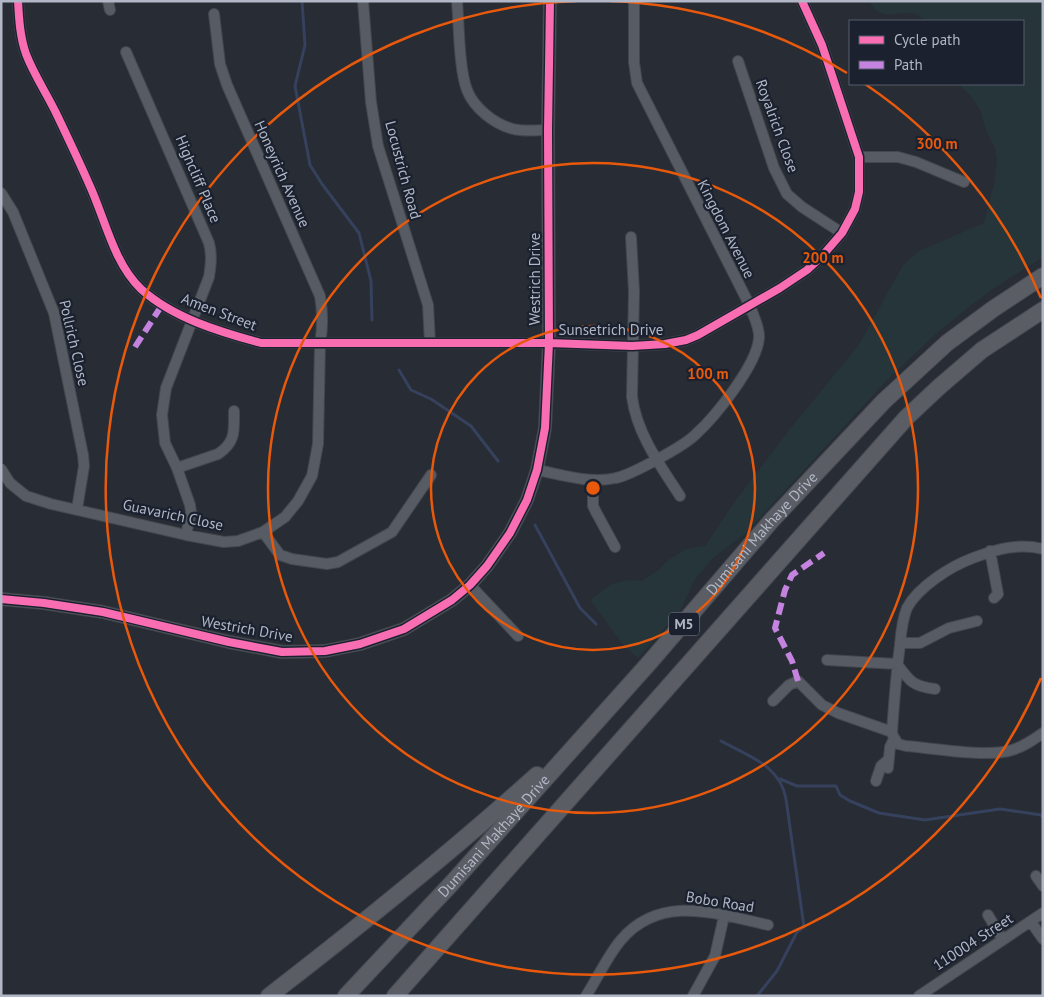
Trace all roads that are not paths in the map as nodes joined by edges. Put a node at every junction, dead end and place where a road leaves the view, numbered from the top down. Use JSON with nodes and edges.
{"nodes":[{"id":1,"x":18,"y":1,"type":"edge"},
{"id":2,"x":363,"y":1,"type":"edge"},
{"id":3,"x":457,"y":1,"type":"edge"},
{"id":4,"x":550,"y":1,"type":"edge"},
{"id":5,"x":634,"y":1,"type":"edge"},
{"id":6,"x":802,"y":1,"type":"edge"},
{"id":7,"x":214,"y":14,"type":"dead end"},
{"id":8,"x":126,"y":52,"type":"dead end"},
{"id":9,"x":738,"y":61,"type":"dead end"},
{"id":10,"x":548,"y":130,"type":"junction"},
{"id":11,"x":859,"y":157,"type":"junction"},
{"id":12,"x":964,"y":182,"type":"dead end"},
{"id":13,"x":1,"y":193,"type":"edge"},
{"id":14,"x":842,"y":233,"type":"junction"},
{"id":15,"x":631,"y":237,"type":"dead end"},
{"id":16,"x":1043,"y":276,"type":"edge"},
{"id":17,"x":750,"y":306,"type":"junction"},
{"id":18,"x":1043,"y":310,"type":"edge"},
{"id":19,"x":192,"y":320,"type":"junction"},
{"id":20,"x":430,"y":343,"type":"junction"},
{"id":21,"x":320,"y":344,"type":"junction"},
{"id":22,"x":549,"y":344,"type":"junction"},
{"id":23,"x":632,"y":346,"type":"junction"},
{"id":24,"x":234,"y":411,"type":"dead end"},
{"id":25,"x":656,"y":459,"type":"junction"},
{"id":26,"x":177,"y":468,"type":"junction"},
{"id":27,"x":1,"y":469,"type":"edge"},
{"id":28,"x":537,"y":470,"type":"junction"},
{"id":29,"x":431,"y":475,"type":"dead end"},
{"id":30,"x":593,"y":481,"type":"junction"},
{"id":31,"x":680,"y":496,"type":"dead end"},
{"id":32,"x":77,"y":509,"type":"junction"},
{"id":33,"x":263,"y":532,"type":"junction"},
{"id":34,"x":186,"y":535,"type":"junction"},
{"id":35,"x":615,"y":547,"type":"dead end"},
{"id":36,"x":1043,"y":549,"type":"edge"},
{"id":37,"x":990,"y":551,"type":"junction"},
{"id":38,"x":470,"y":585,"type":"junction"},
{"id":39,"x":994,"y":598,"type":"dead end"},
{"id":40,"x":1,"y":599,"type":"edge"},
{"id":41,"x":977,"y":621,"type":"dead end"},
{"id":42,"x":518,"y":636,"type":"dead end"},
{"id":43,"x":900,"y":643,"type":"junction"},
{"id":44,"x":827,"y":660,"type":"dead end"},
{"id":45,"x":897,"y":664,"type":"junction"},
{"id":46,"x":935,"y":689,"type":"dead end"},
{"id":47,"x":773,"y":701,"type":"dead end"},
{"id":48,"x":598,"y":721,"type":"junction"},
{"id":49,"x":1043,"y":733,"type":"edge"},
{"id":50,"x":893,"y":736,"type":"junction"},
{"id":51,"x":876,"y":781,"type":"dead end"},
{"id":52,"x":1036,"y":876,"type":"dead end"},
{"id":53,"x":1043,"y":886,"type":"edge"},
{"id":54,"x":1043,"y":913,"type":"edge"},
{"id":55,"x":988,"y":915,"type":"dead end"},
{"id":56,"x":724,"y":916,"type":"junction"},
{"id":57,"x":1031,"y":922,"type":"junction"},
{"id":58,"x":768,"y":925,"type":"dead end"},
{"id":59,"x":1043,"y":939,"type":"edge"},
{"id":60,"x":1003,"y":940,"type":"junction"},
{"id":61,"x":269,"y":996,"type":"edge"},
{"id":62,"x":346,"y":996,"type":"edge"},
{"id":63,"x":395,"y":996,"type":"edge"},
{"id":64,"x":586,"y":996,"type":"edge"},
{"id":65,"x":693,"y":996,"type":"edge"},
{"id":66,"x":919,"y":996,"type":"edge"}],
"edges":[{"from":1,"to":19,"type":"street","name":"Amen Street"},
{"from":2,"to":20,"type":"street","name":"Locustrich Road"},
{"from":3,"to":10,"type":"street"},
{"from":4,"to":10,"type":"street","name":"Westrich Drive"},
{"from":5,"to":17,"type":"street","name":"Kingdom Avenue"},
{"from":6,"to":11,"type":"street","name":"Sunsetrich Drive"},
{"from":7,"to":21,"type":"street","name":"Honeyrich Avenue"},
{"from":8,"to":19,"type":"street","name":"Highcliff Place"},
{"from":9,"to":14,"type":"street","name":"Royalrich Close"},
{"from":10,"to":22,"type":"street","name":"Westrich Drive"},
{"from":11,"to":12,"type":"street"},
{"from":11,"to":14,"type":"street","name":"Sunsetrich Drive"},
{"from":13,"to":32,"type":"street","name":"Pollrich Close"},
{"from":14,"to":17,"type":"street","name":"Sunsetrich Drive"},
{"from":15,"to":23,"type":"street"},
{"from":16,"to":48,"type":"main road","name":"Dumisani Makhaye Drive","number":"M5"},
{"from":17,"to":23,"type":"street","name":"Sunsetrich Drive"},
{"from":17,"to":25,"type":"street","name":"Kingdom Avenue"},
{"from":18,"to":63,"type":"main road","name":"Dumisani Makhaye Drive","number":"M5"},
{"from":19,"to":21,"type":"street","name":"Amen Street"},
{"from":19,"to":26,"type":"street","name":"Highcliff Place"},
{"from":20,"to":21,"type":"street","name":"Amen Street"},
{"from":20,"to":22,"type":"street","name":"Amen Street"},
{"from":21,"to":33,"type":"street","name":"Guavarich Close"},
{"from":22,"to":23,"type":"street","name":"Sunsetrich Drive"},
{"from":22,"to":28,"type":"street","name":"Westrich Drive"},
{"from":23,"to":25,"type":"street"},
{"from":24,"to":26,"type":"street"},
{"from":25,"to":30,"type":"street","name":"Kingdom Avenue"},
{"from":25,"to":31,"type":"street"},
{"from":26,"to":34,"type":"street","name":"Highcliff Place"},
{"from":27,"to":32,"type":"street","name":"Guavarich Close"},
{"from":28,"to":30,"type":"street","name":"Kingdom Avenue"},
{"from":28,"to":38,"type":"street","name":"Westrich Drive"},
{"from":29,"to":33,"type":"street"},
{"from":30,"to":35,"type":"street"},
{"from":32,"to":34,"type":"street","name":"Guavarich Close"},
{"from":33,"to":34,"type":"street","name":"Guavarich Close"},
{"from":36,"to":37,"type":"street"},
{"from":37,"to":39,"type":"street"},
{"from":37,"to":43,"type":"street"},
{"from":38,"to":40,"type":"street","name":"Westrich Drive"},
{"from":38,"to":42,"type":"street"},
{"from":41,"to":43,"type":"street"},
{"from":43,"to":45,"type":"street"},
{"from":44,"to":45,"type":"street"},
{"from":45,"to":46,"type":"street"},
{"from":45,"to":50,"type":"street"},
{"from":47,"to":50,"type":"street"},
{"from":48,"to":61,"type":"main road"},
{"from":48,"to":62,"type":"main road","name":"Dumisani Makhaye Drive","number":"M5"},
{"from":49,"to":50,"type":"street"},
{"from":50,"to":51,"type":"street"},
{"from":52,"to":53,"type":"street"},
{"from":54,"to":57,"type":"street","name":"110004 Street"},
{"from":55,"to":60,"type":"street"},
{"from":56,"to":58,"type":"street","name":"Bobo Road"},
{"from":56,"to":64,"type":"street","name":"Bobo Road"},
{"from":56,"to":65,"type":"street"},
{"from":57,"to":59,"type":"street"},
{"from":57,"to":60,"type":"street","name":"110004 Street"},
{"from":60,"to":66,"type":"street","name":"110004 Street"}]}
